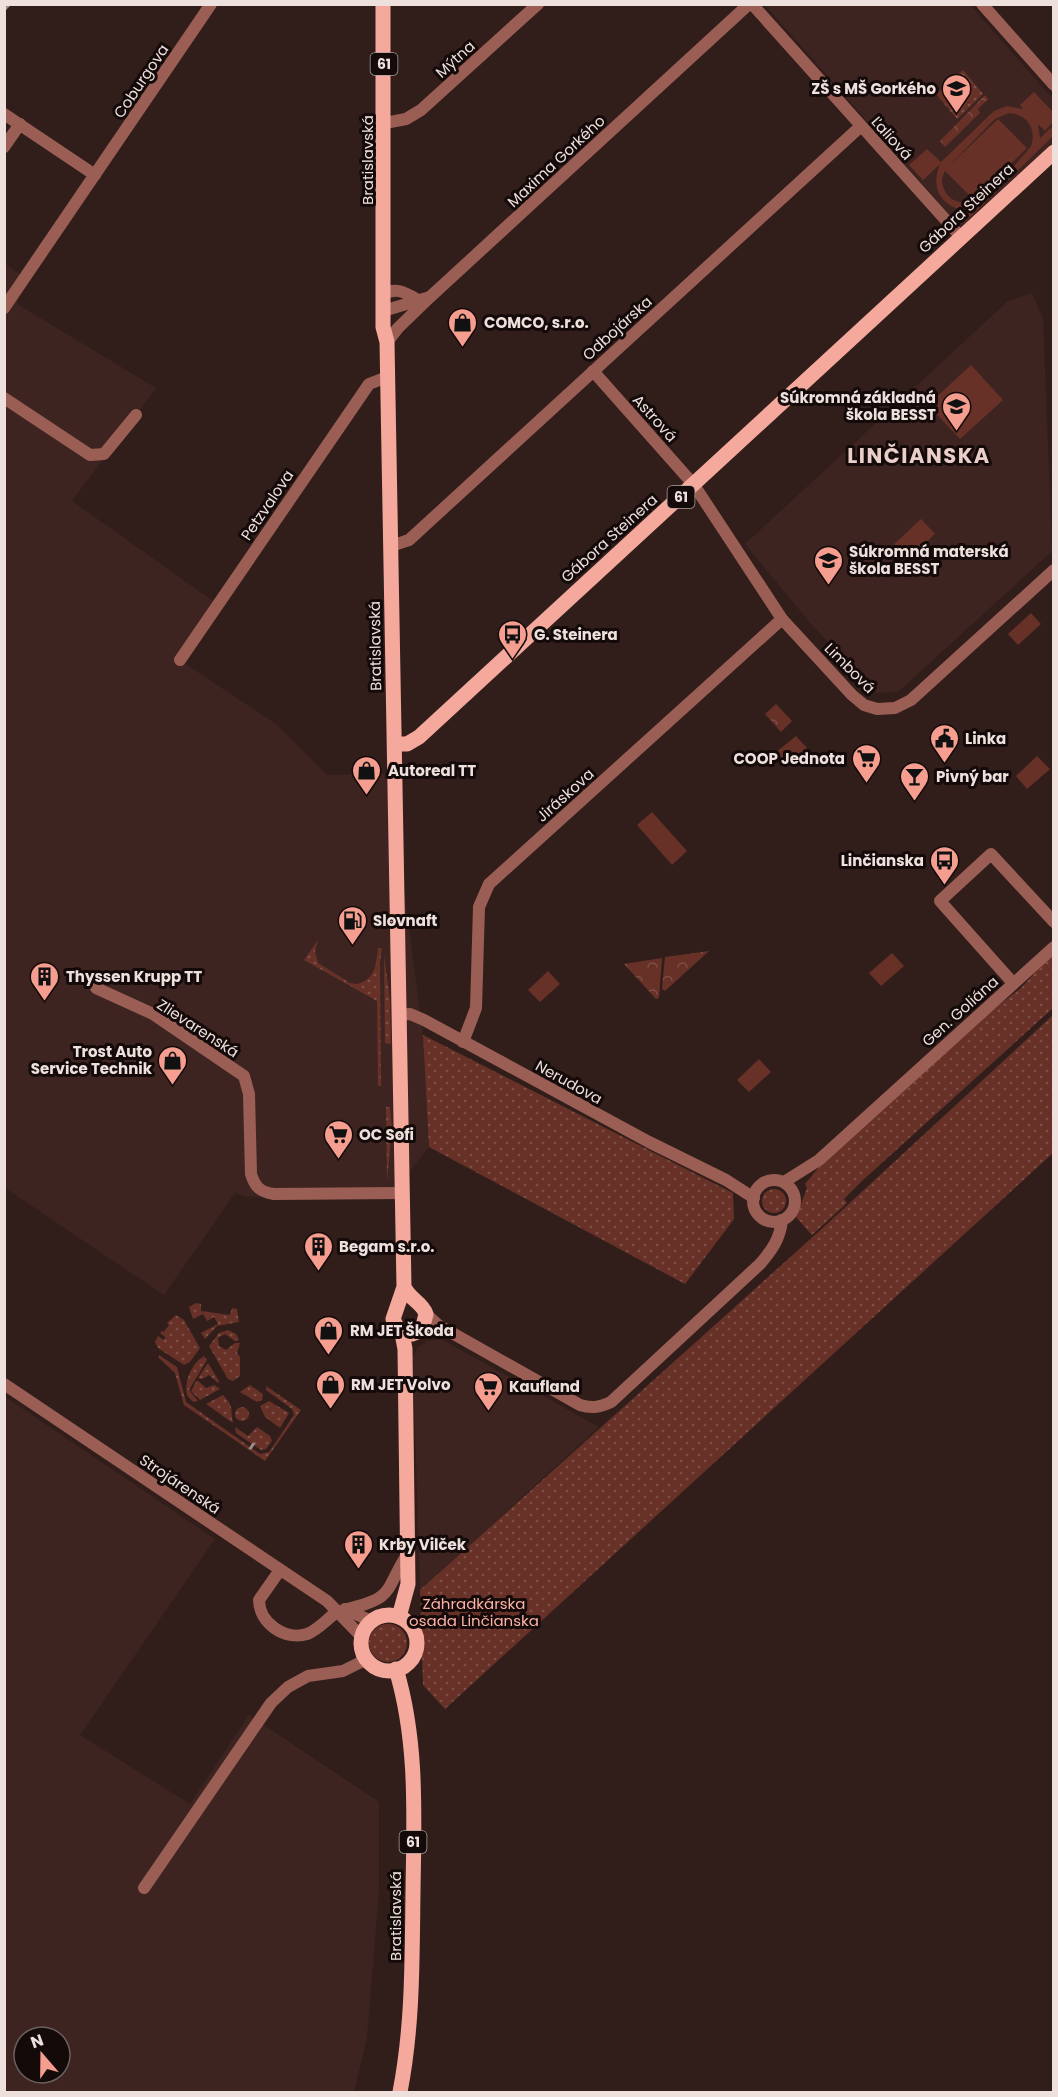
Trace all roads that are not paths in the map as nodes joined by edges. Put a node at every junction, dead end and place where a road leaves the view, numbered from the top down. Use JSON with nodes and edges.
{"nodes":[{"id":1,"x":211,"y":4,"type":"edge"},
{"id":2,"x":382,"y":4,"type":"edge"},
{"id":3,"x":538,"y":4,"type":"edge"},
{"id":4,"x":750,"y":4,"type":"edge"},
{"id":5,"x":984,"y":5,"type":"edge"},
{"id":6,"x":1053,"y":86,"type":"edge"},
{"id":7,"x":4,"y":114,"type":"edge"},
{"id":8,"x":385,"y":123,"type":"junction"},
{"id":9,"x":20,"y":124,"type":"junction"},
{"id":10,"x":861,"y":126,"type":"junction"},
{"id":11,"x":4,"y":147,"type":"edge"},
{"id":12,"x":1053,"y":152,"type":"edge"},
{"id":13,"x":96,"y":175,"type":"junction"},
{"id":14,"x":961,"y":237,"type":"junction"},
{"id":15,"x":424,"y":299,"type":"junction"},
{"id":16,"x":383,"y":307,"type":"junction"},
{"id":17,"x":4,"y":308,"type":"edge"},
{"id":18,"x":406,"y":321,"type":"junction"},
{"id":19,"x":387,"y":342,"type":"junction"},
{"id":20,"x":593,"y":370,"type":"junction"},
{"id":21,"x":387,"y":377,"type":"junction"},
{"id":22,"x":4,"y":398,"type":"edge"},
{"id":23,"x":136,"y":415,"type":"dead end"},
{"id":24,"x":694,"y":485,"type":"junction"},
{"id":25,"x":391,"y":546,"type":"junction"},
{"id":26,"x":1053,"y":570,"type":"edge"},
{"id":27,"x":782,"y":619,"type":"junction"},
{"id":28,"x":180,"y":660,"type":"dead end"},
{"id":29,"x":395,"y":744,"type":"junction"},
{"id":30,"x":1053,"y":922,"type":"edge"},
{"id":31,"x":1053,"y":947,"type":"edge"},
{"id":32,"x":1013,"y":983,"type":"junction"},
{"id":33,"x":96,"y":988,"type":"dead end"},
{"id":34,"x":398,"y":1015,"type":"junction"},
{"id":35,"x":463,"y":1042,"type":"junction"},
{"id":36,"x":819,"y":1160,"type":"junction"},
{"id":37,"x":726,"y":1180,"type":"junction"},
{"id":38,"x":784,"y":1182,"type":"junction"},
{"id":39,"x":760,"y":1185,"type":"junction"},
{"id":40,"x":401,"y":1193,"type":"junction"},
{"id":41,"x":794,"y":1194,"type":"junction"},
{"id":42,"x":754,"y":1198,"type":"junction"},
{"id":43,"x":776,"y":1221,"type":"junction"},
{"id":44,"x":406,"y":1303,"type":"junction"},
{"id":45,"x":425,"y":1327,"type":"junction"},
{"id":46,"x":405,"y":1351,"type":"junction"},
{"id":47,"x":4,"y":1384,"type":"edge"},
{"id":48,"x":407,"y":1555,"type":"junction"},
{"id":49,"x":280,"y":1570,"type":"junction"},
{"id":50,"x":337,"y":1607,"type":"junction"},
{"id":51,"x":399,"y":1617,"type":"junction"},
{"id":52,"x":371,"y":1621,"type":"junction"},
{"id":53,"x":362,"y":1637,"type":"junction"},
{"id":54,"x":367,"y":1659,"type":"junction"},
{"id":55,"x":396,"y":1669,"type":"junction"},
{"id":56,"x":144,"y":1888,"type":"dead end"},
{"id":57,"x":400,"y":2092,"type":"edge"}],
"edges":[{"from":1,"to":13,"type":"street","name":"Coburgova"},
{"from":2,"to":8,"type":"main road","name":"Bratislavská","number":"61"},
{"from":3,"to":8,"type":"street","name":"Mýtna"},
{"from":4,"to":10,"type":"street","name":"Ľaliová"},
{"from":4,"to":15,"type":"street","name":"Maxima Gorkého"},
{"from":5,"to":6,"type":"street"},
{"from":7,"to":9,"type":"street"},
{"from":8,"to":16,"type":"main road","name":"Bratislavská","number":"61"},
{"from":9,"to":11,"type":"street"},
{"from":9,"to":13,"type":"street"},
{"from":10,"to":14,"type":"street","name":"Ľaliová"},
{"from":10,"to":20,"type":"street","name":"Odbojárska"},
{"from":12,"to":14,"type":"main road","name":"Gábora Steinera","number":"61"},
{"from":13,"to":17,"type":"street","name":"Coburgova"},
{"from":14,"to":24,"type":"main road","name":"Gábora Steinera","number":"61"},
{"from":15,"to":16,"type":"street"},
{"from":15,"to":18,"type":"street","name":"Maxima Gorkého"},
{"from":16,"to":18,"type":"street"},
{"from":16,"to":19,"type":"main road","name":"Bratislavská","number":"61"},
{"from":18,"to":19,"type":"street","name":"Maxima Gorkého"},
{"from":19,"to":21,"type":"main road","name":"Bratislavská","number":"61"},
{"from":20,"to":24,"type":"street","name":"Astrová"},
{"from":20,"to":25,"type":"street","name":"Odbojárska"},
{"from":21,"to":25,"type":"main road","name":"Bratislavská","number":"61"},
{"from":21,"to":28,"type":"street","name":"Petzvalova"},
{"from":22,"to":23,"type":"street"},
{"from":24,"to":27,"type":"street","name":"Limbová"},
{"from":24,"to":29,"type":"main road","name":"Gábora Steinera","number":"61"},
{"from":25,"to":29,"type":"main road","name":"Bratislavská","number":"61"},
{"from":26,"to":27,"type":"street","name":"Limbová"},
{"from":27,"to":35,"type":"street","name":"Jiráskova"},
{"from":29,"to":34,"type":"main road","name":"Bratislavská","number":"61"},
{"from":30,"to":32,"type":"street"},
{"from":31,"to":32,"type":"street","name":"Gen. Goliána"},
{"from":32,"to":36,"type":"street","name":"Gen. Goliána"},
{"from":33,"to":40,"type":"street","name":"Zlievarenská"},
{"from":34,"to":35,"type":"street","name":"Nerudova"},
{"from":34,"to":40,"type":"main road","name":"Bratislavská","number":"61"},
{"from":35,"to":37,"type":"street","name":"Nerudova"},
{"from":36,"to":38,"type":"street"},
{"from":36,"to":41,"type":"street"},
{"from":37,"to":39,"type":"street","name":"Nerudova"},
{"from":37,"to":42,"type":"street","name":"Nerudova"},
{"from":38,"to":39,"type":"street"},
{"from":38,"to":41,"type":"street"},
{"from":39,"to":42,"type":"street"},
{"from":40,"to":44,"type":"main road","name":"Bratislavská","number":"61"},
{"from":41,"to":43,"type":"street"},
{"from":42,"to":43,"type":"street"},
{"from":43,"to":45,"type":"street"},
{"from":44,"to":45,"type":"main road","name":"Bratislavská","number":"61"},
{"from":44,"to":45,"type":"main road","name":"Bratislavská","number":"61"},
{"from":45,"to":46,"type":"main road"},
{"from":45,"to":46,"type":"street"},
{"from":46,"to":48,"type":"main road"},
{"from":47,"to":49,"type":"street","name":"Strojárenská"},
{"from":48,"to":50,"type":"street"},
{"from":48,"to":51,"type":"main road"},
{"from":49,"to":50,"type":"street","name":"Strojárenská"},
{"from":49,"to":50,"type":"street"},
{"from":50,"to":52,"type":"street"},
{"from":50,"to":53,"type":"street"},
{"from":51,"to":52,"type":"main road"},
{"from":51,"to":55,"type":"main road"},
{"from":52,"to":53,"type":"main road"},
{"from":53,"to":54,"type":"main road"},
{"from":54,"to":55,"type":"main road"},
{"from":54,"to":56,"type":"street"},
{"from":55,"to":57,"type":"main road","name":"Bratislavská","number":"61"}]}
